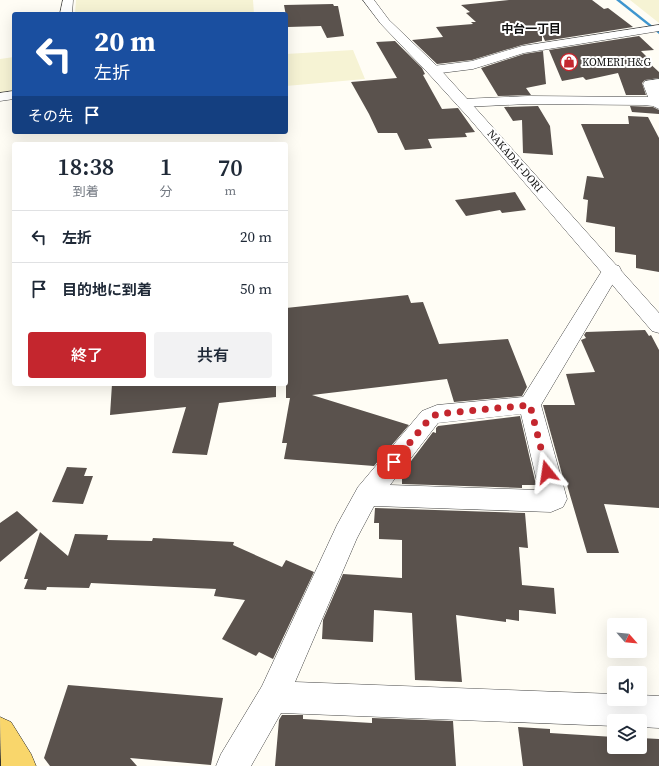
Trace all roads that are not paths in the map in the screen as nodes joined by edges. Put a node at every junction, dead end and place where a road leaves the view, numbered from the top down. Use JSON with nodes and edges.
{"nodes":[{"id":1,"x":68,"y":0,"type":"edge"},
{"id":2,"x":368,"y":0,"type":"edge"},
{"id":3,"x":66,"y":12,"type":"edge"},
{"id":4,"x":654,"y":28,"type":"edge"},
{"id":5,"x":432,"y":70,"type":"junction"},
{"id":6,"x":659,"y":83,"type":"edge"},
{"id":7,"x":12,"y":95,"type":"edge"},
{"id":8,"x":0,"y":97,"type":"edge"},
{"id":9,"x":463,"y":103,"type":"junction"},
{"id":10,"x":658,"y":104,"type":"edge"},
{"id":11,"x":612,"y":270,"type":"junction"},
{"id":12,"x":659,"y":326,"type":"edge"},
{"id":13,"x":530,"y":405,"type":"junction"},
{"id":14,"x":367,"y":495,"type":"junction"},
{"id":15,"x":274,"y":697,"type":"junction"},
{"id":16,"x":659,"y":712,"type":"edge"},
{"id":17,"x":0,"y":733,"type":"edge"},
{"id":18,"x":19,"y":766,"type":"edge"},
{"id":19,"x":233,"y":766,"type":"edge"}],
"edges":[{"from":1,"to":3,"type":"street"},
{"from":2,"to":5,"type":"street","name":"NAKADAI-DORI"},
{"from":4,"to":5,"type":"street"},
{"from":5,"to":9,"type":"street","name":"NAKADAI-DORI"},
{"from":6,"to":10,"type":"street"},
{"from":7,"to":8,"type":"street"},
{"from":9,"to":10,"type":"street"},
{"from":9,"to":11,"type":"street","name":"NAKADAI-DORI"},
{"from":11,"to":12,"type":"street","name":"NAKADAI-DORI"},
{"from":11,"to":13,"type":"street"},
{"from":13,"to":14,"type":"street"},
{"from":13,"to":14,"type":"street"},
{"from":14,"to":15,"type":"street"},
{"from":15,"to":16,"type":"street"},
{"from":15,"to":19,"type":"street"},
{"from":17,"to":18,"type":"main road"}]}
